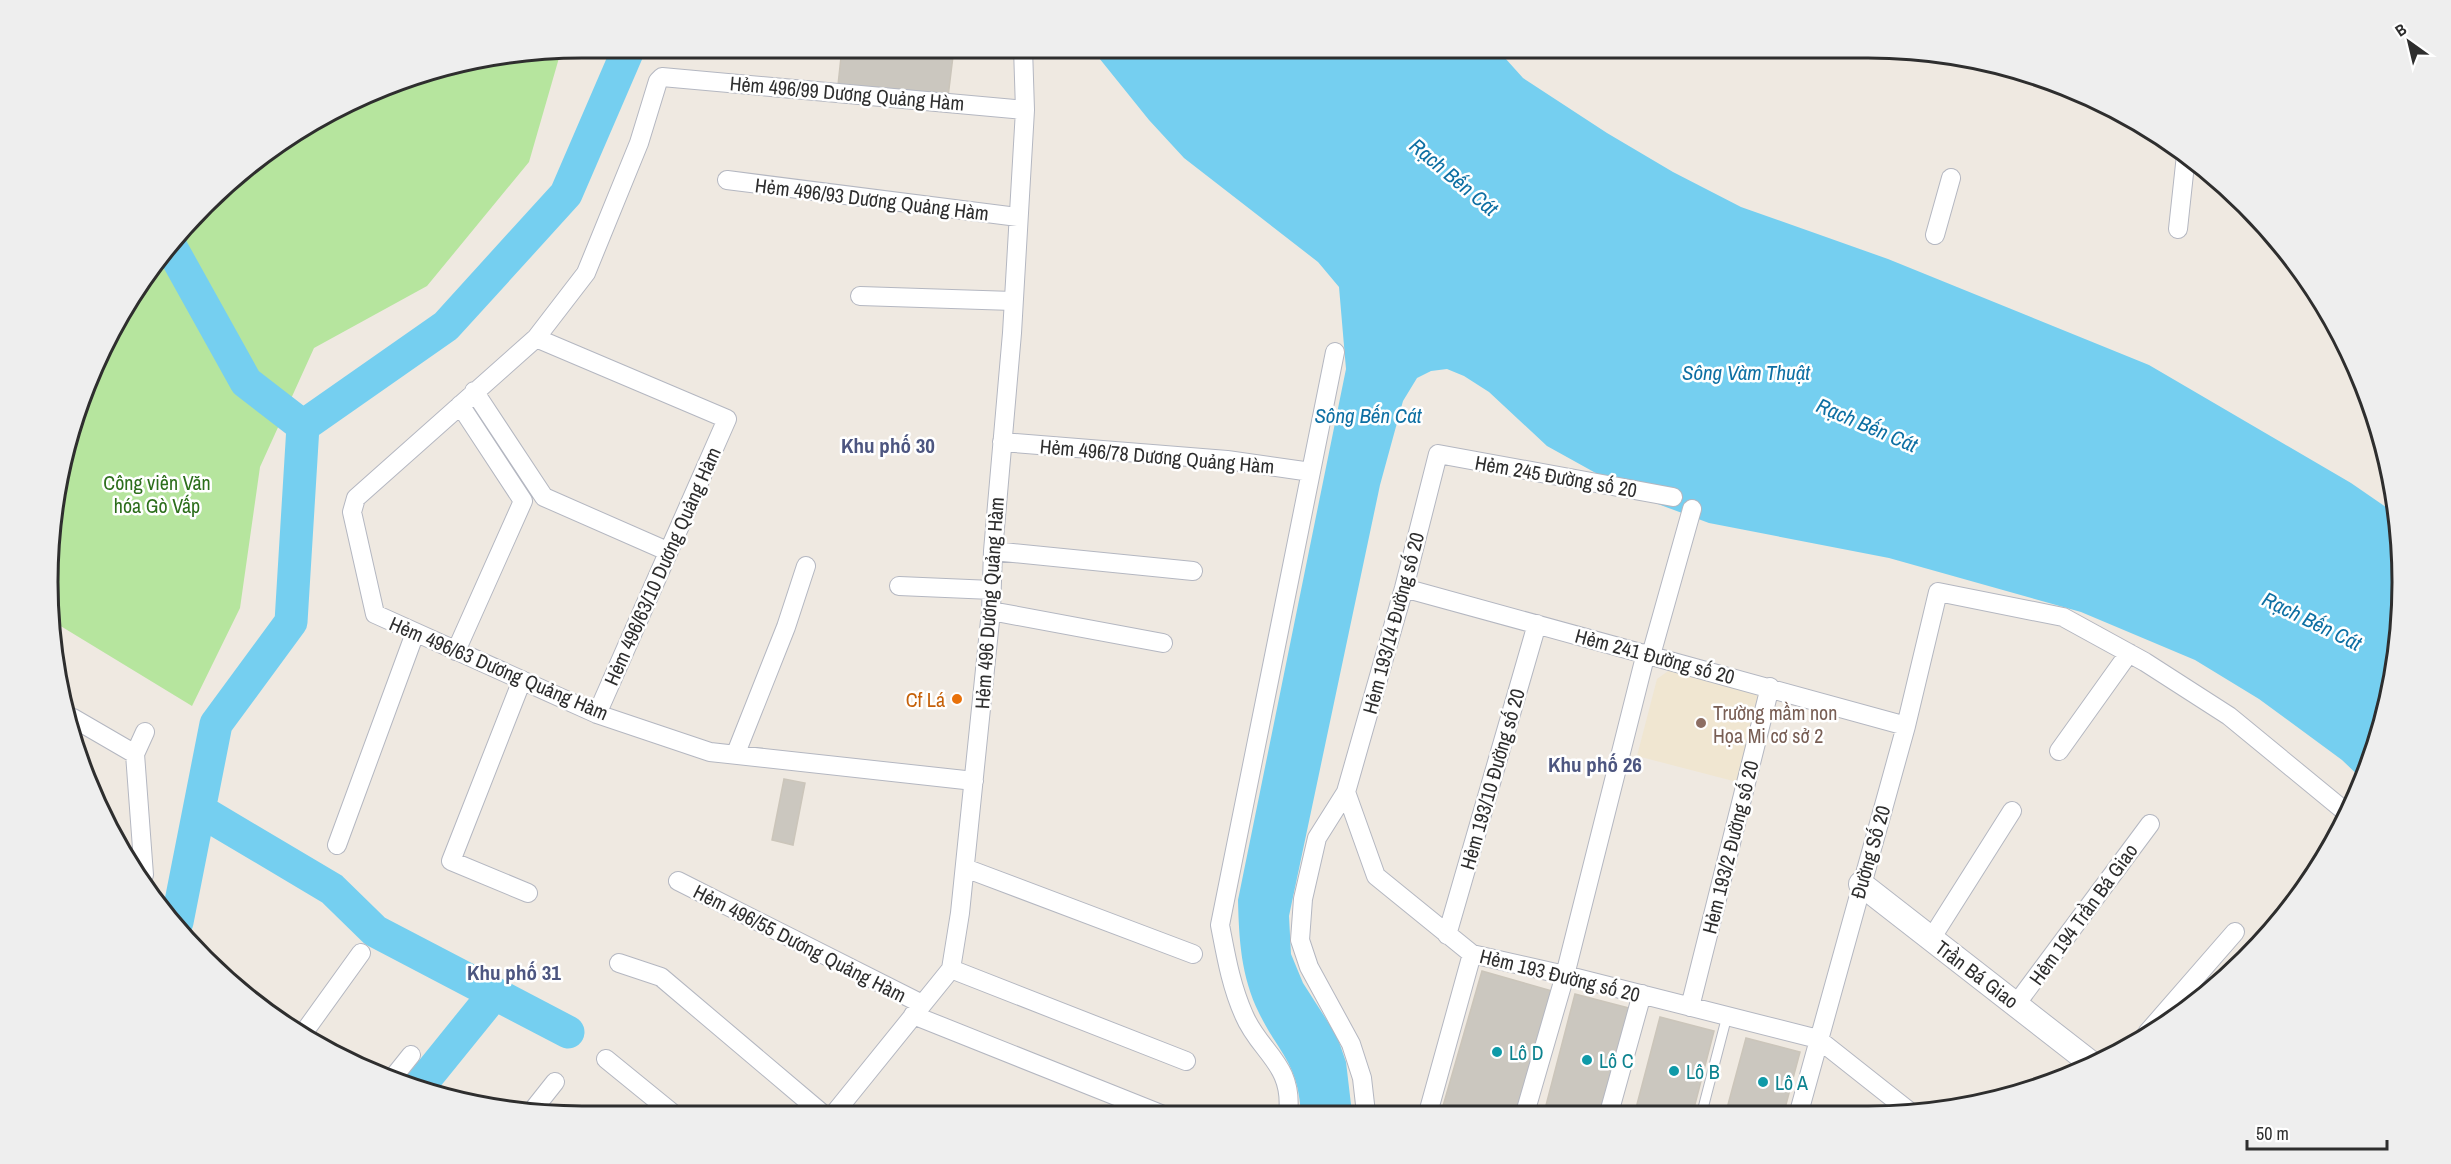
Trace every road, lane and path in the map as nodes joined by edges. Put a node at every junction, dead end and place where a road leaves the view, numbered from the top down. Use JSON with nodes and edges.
{"nodes":[{"id":1,"x":1023,"y":58,"type":"edge"},
{"id":2,"x":669,"y":76,"type":"joint"},
{"id":3,"x":1025,"y":110,"type":"junction"},
{"id":4,"x":2185,"y":165,"type":"edge"},
{"id":5,"x":1951,"y":178,"type":"dead end"},
{"id":6,"x":727,"y":180,"type":"dead end"},
{"id":7,"x":1018,"y":217,"type":"junction"},
{"id":8,"x":2178,"y":229,"type":"dead end"},
{"id":9,"x":1935,"y":235,"type":"dead end"},
{"id":10,"x":860,"y":296,"type":"dead end"},
{"id":11,"x":1013,"y":301,"type":"junction"},
{"id":12,"x":536,"y":338,"type":"junction"},
{"id":13,"x":1335,"y":352,"type":"dead end"},
{"id":14,"x":474,"y":391,"type":"junction"},
{"id":15,"x":460,"y":405,"type":"junction"},
{"id":16,"x":1002,"y":442,"type":"junction"},
{"id":17,"x":1438,"y":454,"type":"joint"},
{"id":18,"x":1311,"y":472,"type":"junction"},
{"id":19,"x":544,"y":497,"type":"junction"},
{"id":20,"x":1673,"y":497,"type":"dead end"},
{"id":21,"x":523,"y":501,"type":"junction"},
{"id":22,"x":1692,"y":508,"type":"dead end"},
{"id":23,"x":667,"y":551,"type":"junction"},
{"id":24,"x":993,"y":551,"type":"junction"},
{"id":25,"x":806,"y":566,"type":"dead end"},
{"id":26,"x":1193,"y":571,"type":"dead end"},
{"id":27,"x":899,"y":586,"type":"dead end"},
{"id":28,"x":1404,"y":588,"type":"junction"},
{"id":29,"x":992,"y":590,"type":"junction"},
{"id":30,"x":991,"y":611,"type":"junction"},
{"id":31,"x":1537,"y":624,"type":"junction"},
{"id":32,"x":416,"y":633,"type":"junction"},
{"id":33,"x":1163,"y":643,"type":"dead end"},
{"id":34,"x":456,"y":651,"type":"junction"},
{"id":35,"x":2129,"y":653,"type":"junction"},
{"id":36,"x":1648,"y":654,"type":"junction"},
{"id":37,"x":522,"y":680,"type":"junction"},
{"id":38,"x":1770,"y":687,"type":"junction"},
{"id":39,"x":597,"y":714,"type":"junction"},
{"id":40,"x":77,"y":720,"type":"edge"},
{"id":41,"x":1906,"y":726,"type":"junction"},
{"id":42,"x":145,"y":732,"type":"dead end"},
{"id":43,"x":2059,"y":751,"type":"dead end"},
{"id":44,"x":736,"y":753,"type":"junction"},
{"id":45,"x":135,"y":754,"type":"junction"},
{"id":46,"x":974,"y":781,"type":"junction"},
{"id":47,"x":1346,"y":792,"type":"junction"},
{"id":48,"x":2341,"y":808,"type":"edge"},
{"id":49,"x":2012,"y":811,"type":"dead end"},
{"id":50,"x":2150,"y":824,"type":"dead end"},
{"id":51,"x":337,"y":845,"type":"dead end"},
{"id":52,"x":143,"y":867,"type":"edge"},
{"id":53,"x":965,"y":868,"type":"junction"},
{"id":54,"x":678,"y":881,"type":"dead end"},
{"id":55,"x":1861,"y":884,"type":"junction"},
{"id":56,"x":528,"y":893,"type":"dead end"},
{"id":57,"x":2235,"y":932,"type":"dead end"},
{"id":58,"x":1447,"y":935,"type":"junction"},
{"id":59,"x":1931,"y":939,"type":"junction"},
{"id":60,"x":361,"y":953,"type":"dead end"},
{"id":61,"x":1193,"y":954,"type":"dead end"},
{"id":62,"x":1472,"y":954,"type":"junction"},
{"id":63,"x":619,"y":963,"type":"dead end"},
{"id":64,"x":951,"y":969,"type":"junction"},
{"id":65,"x":1564,"y":975,"type":"junction"},
{"id":66,"x":1642,"y":994,"type":"junction"},
{"id":67,"x":2017,"y":1004,"type":"junction"},
{"id":68,"x":1690,"y":1007,"type":"junction"},
{"id":69,"x":918,"y":1010,"type":"junction"},
{"id":70,"x":2162,"y":1015,"type":"edge"},
{"id":71,"x":1727,"y":1016,"type":"junction"},
{"id":72,"x":308,"y":1027,"type":"edge"},
{"id":73,"x":1818,"y":1039,"type":"junction"},
{"id":74,"x":411,"y":1055,"type":"dead end"},
{"id":75,"x":606,"y":1059,"type":"dead end"},
{"id":76,"x":2085,"y":1059,"type":"edge"},
{"id":77,"x":1186,"y":1061,"type":"dead end"},
{"id":78,"x":398,"y":1072,"type":"edge"},
{"id":79,"x":555,"y":1082,"type":"dead end"},
{"id":80,"x":538,"y":1103,"type":"edge"},
{"id":81,"x":1899,"y":1104,"type":"edge"},
{"id":82,"x":664,"y":1106,"type":"edge"},
{"id":83,"x":813,"y":1106,"type":"edge"},
{"id":84,"x":839,"y":1106,"type":"edge"},
{"id":85,"x":1142,"y":1106,"type":"edge"},
{"id":86,"x":1288,"y":1106,"type":"edge"},
{"id":87,"x":1365,"y":1106,"type":"edge"},
{"id":88,"x":1430,"y":1106,"type":"edge"},
{"id":89,"x":1527,"y":1106,"type":"edge"},
{"id":90,"x":1611,"y":1106,"type":"edge"},
{"id":91,"x":1704,"y":1106,"type":"edge"},
{"id":92,"x":1800,"y":1106,"type":"edge"}],
"edges":[{"from":1,"to":3,"type":"street","name":"Hẻm 496 Dương Quảng Hàm"},
{"from":2,"to":3,"type":"street","name":"Hẻm 496/99 Dương Quảng Hàm"},
{"from":2,"to":12,"type":"street","name":"Hẻm 496/63 Dương Quảng Hàm"},
{"from":3,"to":7,"type":"street","name":"Hẻm 496 Dương Quảng Hàm"},
{"from":4,"to":8,"type":"street"},
{"from":5,"to":9,"type":"street"},
{"from":6,"to":7,"type":"street","name":"Hẻm 496/93 Dương Quảng Hàm"},
{"from":7,"to":11,"type":"street","name":"Hẻm 496 Dương Quảng Hàm"},
{"from":10,"to":11,"type":"street"},
{"from":11,"to":16,"type":"street","name":"Hẻm 496 Dương Quảng Hàm"},
{"from":12,"to":14,"type":"street","name":"Hẻm 496/63 Dương Quảng Hàm"},
{"from":12,"to":23,"type":"street","name":"Hẻm 496/63/10 Dương Quảng Hàm"},
{"from":13,"to":18,"type":"street"},
{"from":14,"to":15,"type":"street","name":"Hẻm 496/63 Dương Quảng Hàm"},
{"from":14,"to":19,"type":"street"},
{"from":15,"to":21,"type":"street"},
{"from":15,"to":32,"type":"street","name":"Hẻm 496/63 Dương Quảng Hàm"},
{"from":16,"to":18,"type":"street","name":"Hẻm 496/78 Dương Quảng Hàm"},
{"from":16,"to":24,"type":"street","name":"Hẻm 496 Dương Quảng Hàm"},
{"from":17,"to":20,"type":"street","name":"Hẻm 245 Đường số 20"},
{"from":17,"to":28,"type":"street","name":"Hẻm 193/14 Đường số 20"},
{"from":18,"to":86,"type":"street"},
{"from":19,"to":21,"type":"street"},
{"from":19,"to":23,"type":"street"},
{"from":21,"to":34,"type":"street"},
{"from":22,"to":36,"type":"street"},
{"from":23,"to":39,"type":"street","name":"Hẻm 496/63/10 Dương Quảng Hàm"},
{"from":24,"to":26,"type":"street"},
{"from":24,"to":29,"type":"street","name":"Hẻm 496 Dương Quảng Hàm"},
{"from":25,"to":44,"type":"street"},
{"from":27,"to":29,"type":"street"},
{"from":28,"to":31,"type":"street","name":"Hẻm 241 Đường số 20"},
{"from":28,"to":47,"type":"street","name":"Hẻm 193/14 Đường số 20"},
{"from":29,"to":30,"type":"street","name":"Hẻm 496 Dương Quảng Hàm"},
{"from":30,"to":33,"type":"street"},
{"from":30,"to":46,"type":"street","name":"Hẻm 496 Dương Quảng Hàm"},
{"from":31,"to":36,"type":"street","name":"Hẻm 241 Đường số 20"},
{"from":31,"to":58,"type":"street","name":"Hẻm 193/10 Đường số 20"},
{"from":32,"to":34,"type":"street","name":"Hẻm 496/63 Dương Quảng Hàm"},
{"from":32,"to":51,"type":"street"},
{"from":34,"to":37,"type":"street","name":"Hẻm 496/63 Dương Quảng Hàm"},
{"from":35,"to":41,"type":"street","name":"Đường Số 20"},
{"from":35,"to":43,"type":"street"},
{"from":35,"to":48,"type":"street"},
{"from":36,"to":38,"type":"street","name":"Hẻm 241 Đường số 20"},
{"from":36,"to":65,"type":"street"},
{"from":37,"to":39,"type":"street","name":"Hẻm 496/63 Dương Quảng Hàm"},
{"from":37,"to":56,"type":"street"},
{"from":38,"to":41,"type":"street","name":"Hẻm 241 Đường số 20"},
{"from":38,"to":68,"type":"street","name":"Hẻm 193/2 Đường số 20"},
{"from":39,"to":44,"type":"street","name":"Hẻm 496/63 Dương Quảng Hàm"},
{"from":40,"to":45,"type":"street"},
{"from":41,"to":55,"type":"street","name":"Đường Số 20"},
{"from":42,"to":45,"type":"street"},
{"from":44,"to":46,"type":"street","name":"Hẻm 496/63 Dương Quảng Hàm"},
{"from":45,"to":52,"type":"street"},
{"from":46,"to":53,"type":"street","name":"Hẻm 496 Dương Quảng Hàm"},
{"from":47,"to":58,"type":"street","name":"Hẻm 193 Đường số 20"},
{"from":47,"to":87,"type":"street","name":"Hẻm 193/14 Đường số 20"},
{"from":49,"to":59,"type":"street"},
{"from":50,"to":67,"type":"street","name":"Hẻm 194 Trần Bá Giao"},
{"from":53,"to":61,"type":"street"},
{"from":53,"to":64,"type":"street","name":"Hẻm 496 Dương Quảng Hàm"},
{"from":54,"to":69,"type":"street","name":"Hẻm 496/55 Dương Quảng Hàm"},
{"from":55,"to":59,"type":"street","name":"Trần Bá Giao"},
{"from":55,"to":73,"type":"street","name":"Đường Số 20"},
{"from":57,"to":70,"type":"street"},
{"from":58,"to":62,"type":"street","name":"Hẻm 193 Đường số 20"},
{"from":59,"to":67,"type":"street","name":"Trần Bá Giao"},
{"from":60,"to":72,"type":"street"},
{"from":62,"to":65,"type":"street","name":"Hẻm 193 Đường số 20"},
{"from":62,"to":88,"type":"street"},
{"from":63,"to":83,"type":"street"},
{"from":64,"to":69,"type":"street"},
{"from":64,"to":77,"type":"street"},
{"from":65,"to":66,"type":"street","name":"Hẻm 193 Đường số 20"},
{"from":65,"to":89,"type":"street"},
{"from":66,"to":68,"type":"street","name":"Hẻm 193 Đường số 20"},
{"from":66,"to":90,"type":"street"},
{"from":67,"to":76,"type":"street","name":"Trần Bá Giao"},
{"from":68,"to":71,"type":"street","name":"Hẻm 193 Đường số 20"},
{"from":69,"to":84,"type":"street"},
{"from":69,"to":85,"type":"street","name":"Hẻm 496/55 Dương Quảng Hàm"},
{"from":71,"to":73,"type":"street","name":"Hẻm 193 Đường số 20"},
{"from":71,"to":91,"type":"lane"},
{"from":73,"to":81,"type":"street"},
{"from":73,"to":92,"type":"street","name":"Đường Số 20"},
{"from":74,"to":78,"type":"street"},
{"from":75,"to":82,"type":"street"},
{"from":79,"to":80,"type":"street"}]}
